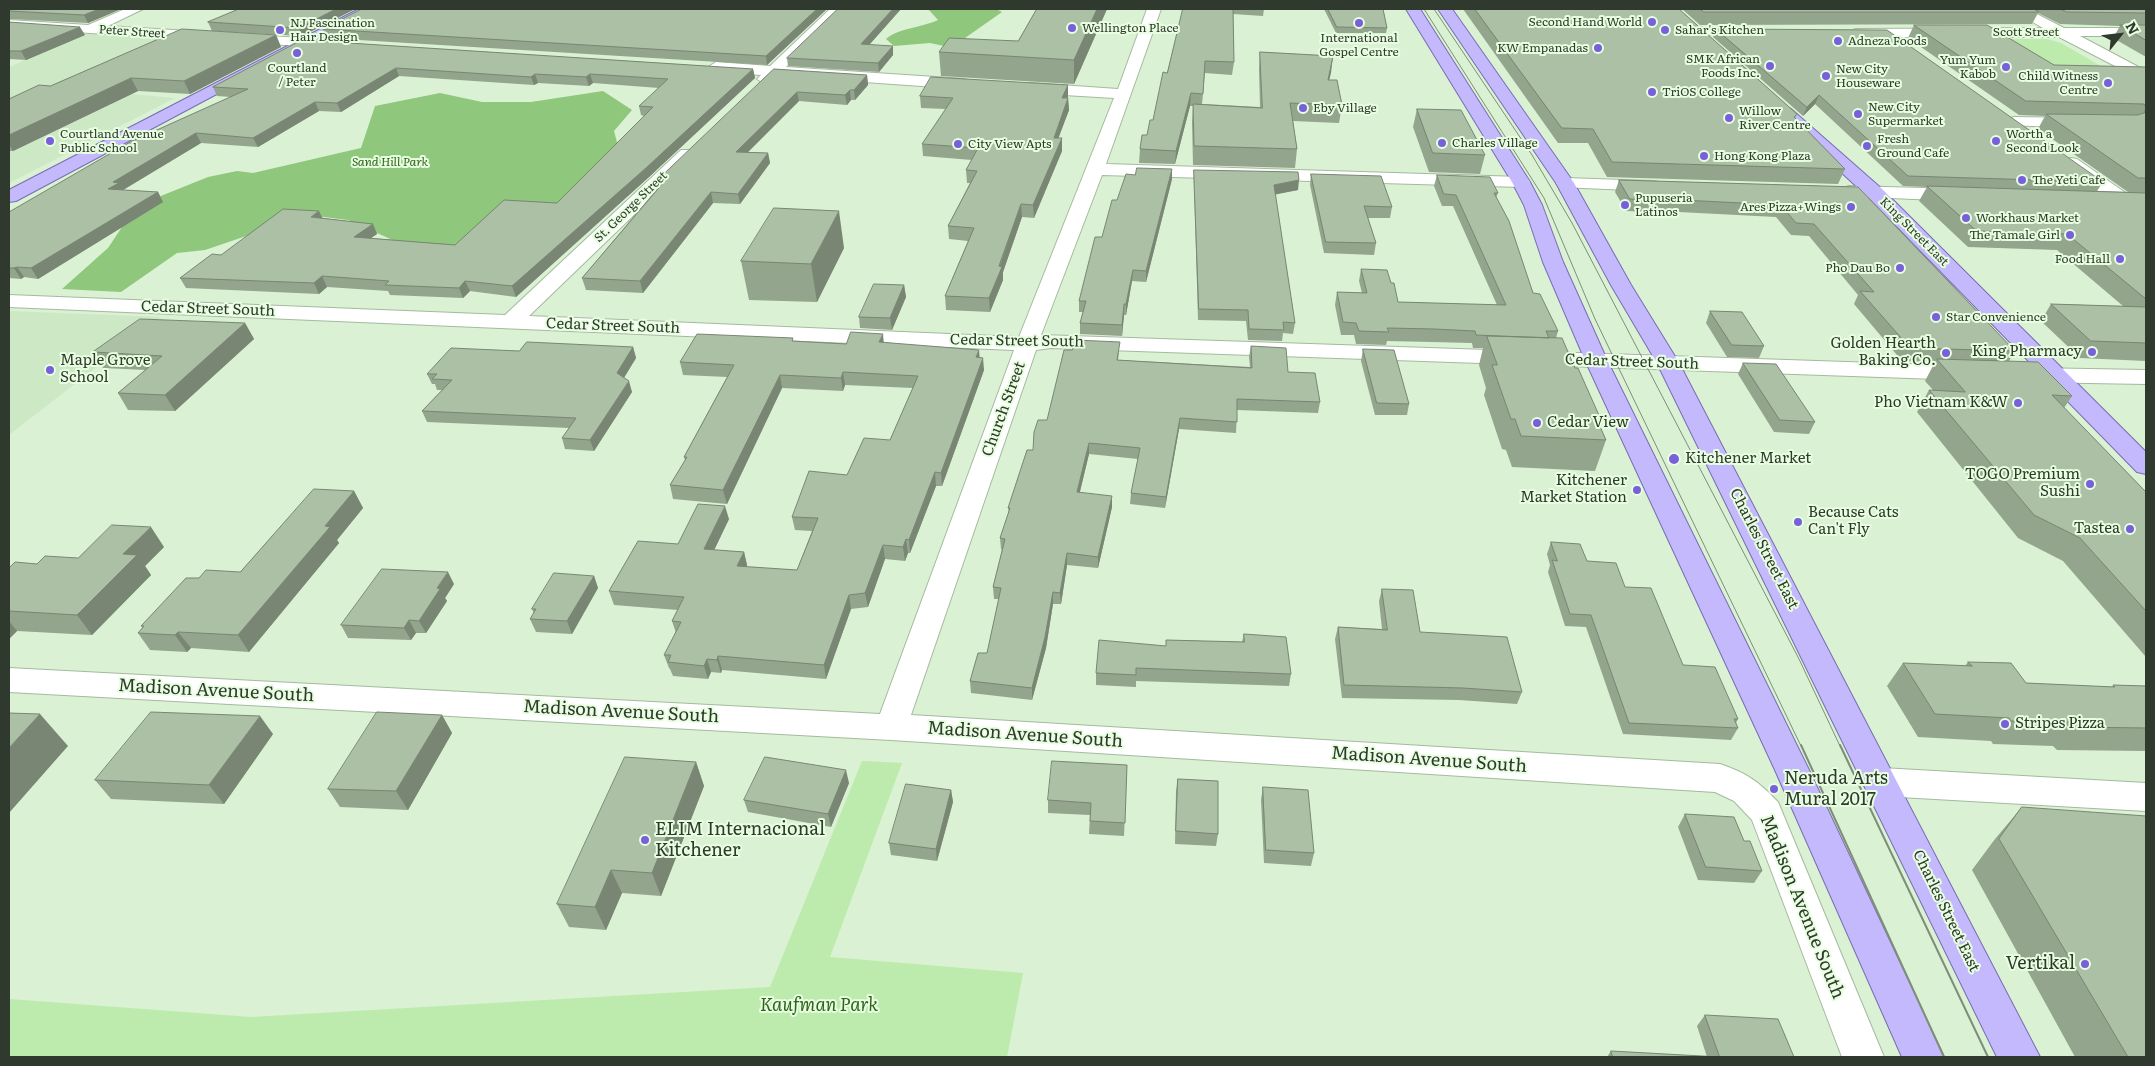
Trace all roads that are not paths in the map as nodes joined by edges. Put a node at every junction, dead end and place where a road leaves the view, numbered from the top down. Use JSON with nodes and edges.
{"nodes":[{"id":1,"x":136,"y":9,"type":"edge"},
{"id":2,"x":369,"y":9,"type":"edge"},
{"id":3,"x":837,"y":9,"type":"edge"},
{"id":4,"x":1154,"y":9,"type":"edge"},
{"id":5,"x":1413,"y":9,"type":"edge"},
{"id":6,"x":1445,"y":9,"type":"edge"},
{"id":7,"x":2017,"y":9,"type":"edge"},
{"id":8,"x":1682,"y":19,"type":"edge"},
{"id":9,"x":9,"y":24,"type":"edge"},
{"id":10,"x":88,"y":29,"type":"junction"},
{"id":11,"x":1696,"y":31,"type":"junction"},
{"id":12,"x":1768,"y":32,"type":"edge"},
{"id":13,"x":1844,"y":32,"type":"edge"},
{"id":14,"x":2063,"y":32,"type":"junction"},
{"id":15,"x":2146,"y":32,"type":"edge"},
{"id":16,"x":1889,"y":33,"type":"junction"},
{"id":17,"x":305,"y":42,"type":"junction"},
{"id":18,"x":348,"y":45,"type":"edge"},
{"id":19,"x":1911,"y":48,"type":"edge"},
{"id":20,"x":1718,"y":51,"type":"edge"},
{"id":21,"x":700,"y":66,"type":"edge"},
{"id":22,"x":773,"y":72,"type":"junction"},
{"id":23,"x":2146,"y":77,"type":"edge"},
{"id":24,"x":983,"y":85,"type":"edge"},
{"id":25,"x":1013,"y":87,"type":"edge"},
{"id":26,"x":754,"y":90,"type":"edge"},
{"id":27,"x":1124,"y":94,"type":"junction"},
{"id":28,"x":1769,"y":97,"type":"edge"},
{"id":29,"x":1999,"y":112,"type":"edge"},
{"id":30,"x":2014,"y":122,"type":"junction"},
{"id":31,"x":2092,"y":123,"type":"edge"},
{"id":32,"x":2038,"y":139,"type":"edge"},
{"id":33,"x":696,"y":144,"type":"edge"},
{"id":34,"x":2059,"y":155,"type":"edge"},
{"id":35,"x":1095,"y":169,"type":"junction"},
{"id":36,"x":1521,"y":182,"type":"junction"},
{"id":37,"x":1565,"y":183,"type":"junction"},
{"id":38,"x":1672,"y":187,"type":"edge"},
{"id":39,"x":1830,"y":191,"type":"edge"},
{"id":40,"x":1875,"y":193,"type":"junction"},
{"id":41,"x":1978,"y":196,"type":"edge"},
{"id":42,"x":9,"y":197,"type":"edge"},
{"id":43,"x":2094,"y":200,"type":"edge"},
{"id":44,"x":9,"y":301,"type":"edge"},
{"id":45,"x":511,"y":322,"type":"junction"},
{"id":46,"x":1027,"y":344,"type":"junction"},
{"id":47,"x":1596,"y":360,"type":"junction"},
{"id":48,"x":1668,"y":363,"type":"junction"},
{"id":49,"x":2056,"y":375,"type":"junction"},
{"id":50,"x":2146,"y":377,"type":"edge"},
{"id":51,"x":2146,"y":466,"type":"edge"},
{"id":52,"x":9,"y":680,"type":"edge"},
{"id":53,"x":892,"y":726,"type":"junction"},
{"id":54,"x":1882,"y":782,"type":"junction"},
{"id":55,"x":2146,"y":797,"type":"edge"},
{"id":56,"x":1863,"y":1057,"type":"edge"},
{"id":57,"x":1923,"y":1057,"type":"edge"},
{"id":58,"x":2019,"y":1057,"type":"edge"}],
"edges":[{"from":1,"to":10,"type":"street"},
{"from":2,"to":17,"type":"main road"},
{"from":3,"to":22,"type":"street"},
{"from":4,"to":27,"type":"street","name":"Church Street"},
{"from":5,"to":36,"type":"main road"},
{"from":6,"to":37,"type":"main road","name":"Charles Street East"},
{"from":7,"to":14,"type":"street"},
{"from":8,"to":11,"type":"main road"},
{"from":9,"to":10,"type":"street","name":"Peter Street"},
{"from":10,"to":17,"type":"street","name":"Peter Street"},
{"from":11,"to":12,"type":"street"},
{"from":11,"to":20,"type":"main road"},
{"from":13,"to":16,"type":"street","name":"Scott Street"},
{"from":14,"to":15,"type":"street","name":"Scott Street"},
{"from":14,"to":16,"type":"street","name":"Scott Street"},
{"from":14,"to":23,"type":"street"},
{"from":16,"to":19,"type":"street"},
{"from":17,"to":18,"type":"street","name":"Peter Street"},
{"from":17,"to":42,"type":"main road"},
{"from":21,"to":22,"type":"street"},
{"from":22,"to":24,"type":"street"},
{"from":22,"to":26,"type":"street"},
{"from":25,"to":27,"type":"street"},
{"from":27,"to":35,"type":"street","name":"Church Street"},
{"from":28,"to":40,"type":"main road","name":"King Street East"},
{"from":29,"to":30,"type":"street"},
{"from":30,"to":31,"type":"street"},
{"from":30,"to":32,"type":"street"},
{"from":33,"to":45,"type":"street","name":"St. George Street"},
{"from":34,"to":43,"type":"street"},
{"from":35,"to":36,"type":"street"},
{"from":35,"to":46,"type":"street","name":"Church Street"},
{"from":36,"to":47,"type":"main road"},
{"from":37,"to":38,"type":"street"},
{"from":37,"to":48,"type":"main road","name":"Charles Street East"},
{"from":39,"to":40,"type":"street"},
{"from":40,"to":41,"type":"street"},
{"from":40,"to":49,"type":"main road","name":"King Street East"},
{"from":44,"to":45,"type":"street","name":"Cedar Street South"},
{"from":45,"to":46,"type":"street","name":"Cedar Street South"},
{"from":46,"to":47,"type":"street","name":"Cedar Street South"},
{"from":46,"to":53,"type":"street","name":"Church Street"},
{"from":47,"to":48,"type":"street","name":"Cedar Street South"},
{"from":47,"to":57,"type":"main road"},
{"from":48,"to":49,"type":"street","name":"Cedar Street South"},
{"from":48,"to":54,"type":"main road","name":"Charles Street East"},
{"from":49,"to":50,"type":"street","name":"Cedar Street South"},
{"from":49,"to":51,"type":"main road","name":"King Street East"},
{"from":52,"to":53,"type":"street","name":"Madison Avenue South"},
{"from":53,"to":56,"type":"street","name":"Madison Avenue South"},
{"from":54,"to":55,"type":"street"},
{"from":54,"to":58,"type":"main road","name":"Charles Street East"}]}
